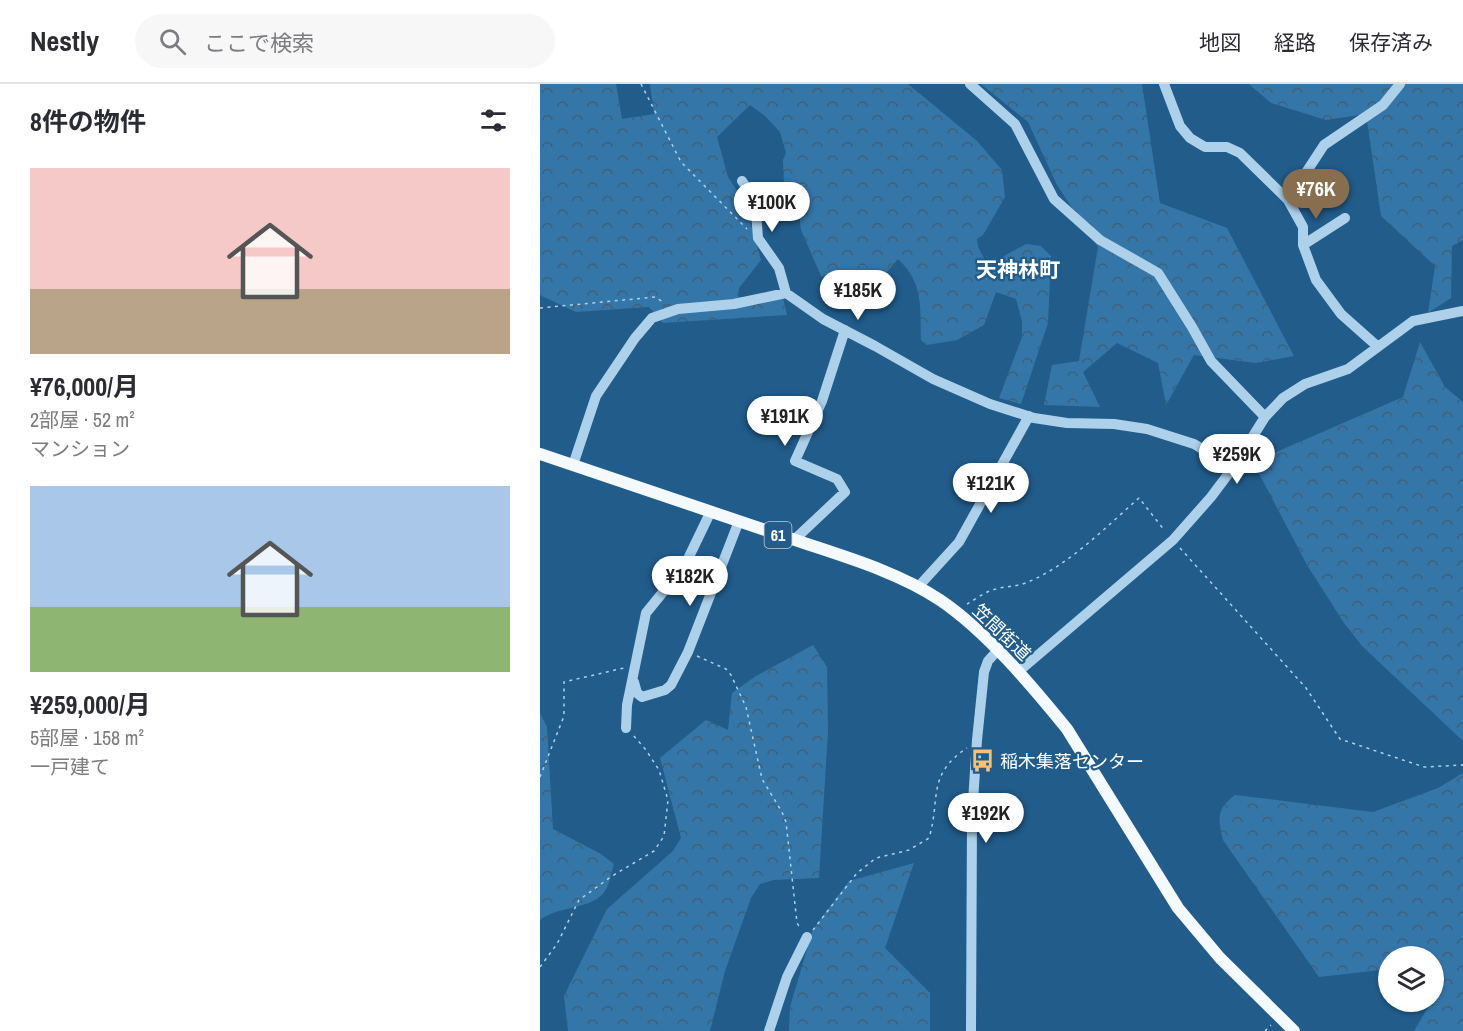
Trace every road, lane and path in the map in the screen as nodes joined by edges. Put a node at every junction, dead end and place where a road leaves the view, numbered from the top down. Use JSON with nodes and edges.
{"nodes":[{"id":1,"x":640,"y":84,"type":"edge"},
{"id":2,"x":970,"y":84,"type":"edge"},
{"id":3,"x":1164,"y":84,"type":"edge"},
{"id":4,"x":1400,"y":84,"type":"edge"},
{"id":5,"x":742,"y":181,"type":"dead end"},
{"id":6,"x":1288,"y":200,"type":"junction"},
{"id":7,"x":1345,"y":218,"type":"dead end"},
{"id":8,"x":758,"y":238,"type":"junction"},
{"id":9,"x":1303,"y":245,"type":"junction"},
{"id":10,"x":786,"y":293,"type":"junction"},
{"id":11,"x":540,"y":308,"type":"edge"},
{"id":12,"x":678,"y":309,"type":"junction"},
{"id":13,"x":1463,"y":311,"type":"edge"},
{"id":14,"x":845,"y":330,"type":"junction"},
{"id":15,"x":1377,"y":346,"type":"junction"},
{"id":16,"x":1029,"y":416,"type":"junction"},
{"id":17,"x":1265,"y":417,"type":"junction"},
{"id":18,"x":540,"y":454,"type":"edge"},
{"id":19,"x":573,"y":465,"type":"junction"},
{"id":20,"x":1235,"y":465,"type":"junction"},
{"id":21,"x":711,"y":511,"type":"junction"},
{"id":22,"x":739,"y":521,"type":"junction"},
{"id":23,"x":794,"y":540,"type":"junction"},
{"id":24,"x":1173,"y":540,"type":"junction"},
{"id":25,"x":918,"y":587,"type":"junction"},
{"id":26,"x":954,"y":611,"type":"junction"},
{"id":27,"x":997,"y":651,"type":"junction"},
{"id":28,"x":688,"y":652,"type":"junction"},
{"id":29,"x":635,"y":666,"type":"junction"},
{"id":30,"x":1018,"y":672,"type":"junction"},
{"id":31,"x":632,"y":680,"type":"junction"},
{"id":32,"x":626,"y":728,"type":"joint"},
{"id":33,"x":977,"y":740,"type":"junction"},
{"id":34,"x":1463,"y":765,"type":"edge"},
{"id":35,"x":540,"y":777,"type":"edge"},
{"id":36,"x":807,"y":937,"type":"junction"},
{"id":37,"x":540,"y":967,"type":"edge"},
{"id":38,"x":769,"y":1031,"type":"edge"},
{"id":39,"x":971,"y":1031,"type":"edge"},
{"id":40,"x":1293,"y":1031,"type":"edge"}],
"edges":[{"from":1,"to":8,"type":"path"},
{"from":2,"to":17,"type":"street"},
{"from":3,"to":6,"type":"street"},
{"from":4,"to":6,"type":"street"},
{"from":5,"to":8,"type":"street"},
{"from":6,"to":9,"type":"street"},
{"from":7,"to":9,"type":"street"},
{"from":8,"to":10,"type":"street"},
{"from":9,"to":15,"type":"street"},
{"from":10,"to":12,"type":"street"},
{"from":10,"to":14,"type":"street"},
{"from":11,"to":12,"type":"path"},
{"from":12,"to":19,"type":"street"},
{"from":13,"to":15,"type":"street"},
{"from":14,"to":16,"type":"street"},
{"from":14,"to":23,"type":"street"},
{"from":15,"to":17,"type":"street"},
{"from":16,"to":20,"type":"street"},
{"from":16,"to":25,"type":"street"},
{"from":17,"to":20,"type":"street"},
{"from":18,"to":19,"type":"main road","name":"笠間街道","number":"61"},
{"from":19,"to":21,"type":"main road","name":"笠間街道","number":"61"},
{"from":20,"to":24,"type":"street"},
{"from":21,"to":22,"type":"main road","name":"笠間街道","number":"61"},
{"from":21,"to":29,"type":"street"},
{"from":22,"to":23,"type":"main road","name":"笠間街道","number":"61"},
{"from":22,"to":28,"type":"street"},
{"from":23,"to":25,"type":"main road","name":"笠間街道","number":"61"},
{"from":24,"to":26,"type":"path"},
{"from":24,"to":30,"type":"street"},
{"from":24,"to":34,"type":"path"},
{"from":25,"to":26,"type":"main road","name":"笠間街道","number":"61"},
{"from":26,"to":27,"type":"main road","name":"笠間街道","number":"61"},
{"from":27,"to":30,"type":"main road","name":"笠間街道","number":"61"},
{"from":27,"to":33,"type":"street"},
{"from":28,"to":31,"type":"street"},
{"from":28,"to":36,"type":"path"},
{"from":29,"to":31,"type":"street"},
{"from":29,"to":35,"type":"path"},
{"from":30,"to":40,"type":"main road","name":"笠間街道","number":"61"},
{"from":31,"to":32,"type":"street"},
{"from":32,"to":37,"type":"path"},
{"from":33,"to":36,"type":"path"},
{"from":33,"to":39,"type":"street"},
{"from":36,"to":38,"type":"street"}]}
